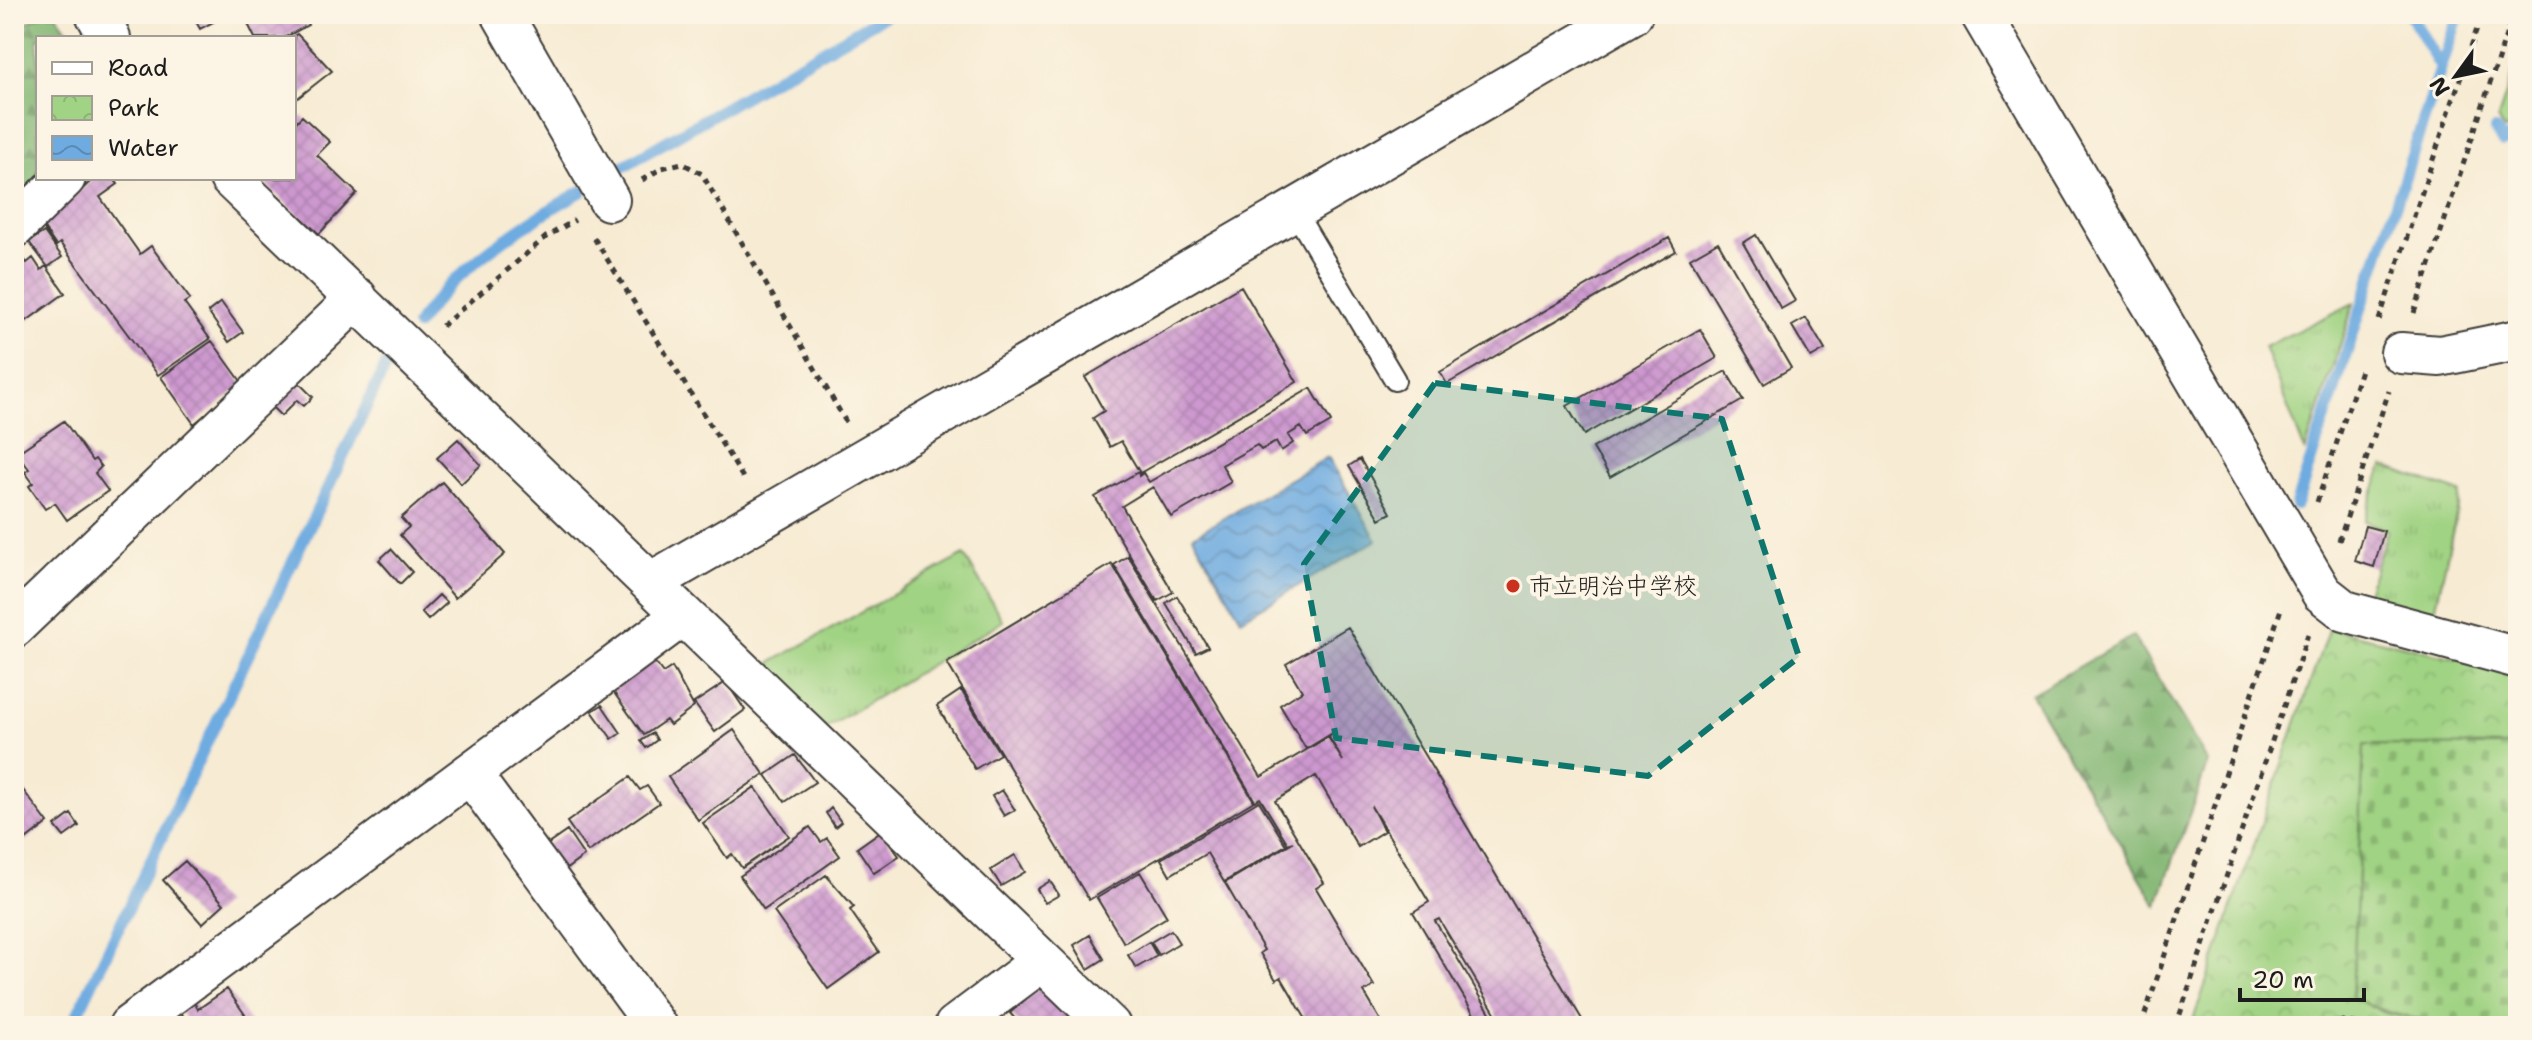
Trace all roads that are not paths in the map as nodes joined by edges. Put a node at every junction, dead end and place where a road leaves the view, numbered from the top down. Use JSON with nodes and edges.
{"nodes":[{"id":1,"x":96,"y":14,"type":"edge"},
{"id":2,"x":502,"y":14,"type":"edge"},
{"id":3,"x":1632,"y":14,"type":"edge"},
{"id":4,"x":1981,"y":14,"type":"edge"},
{"id":5,"x":1582,"y":27,"type":"edge"},
{"id":6,"x":109,"y":36,"type":"edge"},
{"id":7,"x":63,"y":180,"type":"edge"},
{"id":8,"x":232,"y":180,"type":"edge"},
{"id":9,"x":595,"y":208,"type":"road end"},
{"id":10,"x":1294,"y":210,"type":"junction"},
{"id":11,"x":14,"y":228,"type":"edge"},
{"id":12,"x":357,"y":298,"type":"junction"},
{"id":13,"x":2518,"y":340,"type":"edge"},
{"id":14,"x":2401,"y":353,"type":"road end"},
{"id":15,"x":1395,"y":380,"type":"dead end"},
{"id":16,"x":652,"y":582,"type":"junction"},
{"id":17,"x":682,"y":616,"type":"junction"},
{"id":18,"x":14,"y":627,"type":"edge"},
{"id":19,"x":2518,"y":658,"type":"edge"},
{"id":20,"x":470,"y":773,"type":"junction"},
{"id":21,"x":1042,"y":961,"type":"junction"},
{"id":22,"x":141,"y":1022,"type":"edge"},
{"id":23,"x":656,"y":1026,"type":"edge"},
{"id":24,"x":955,"y":1026,"type":"edge"},
{"id":25,"x":1110,"y":1026,"type":"edge"}],
"edges":[{"from":1,"to":6,"type":"street"},
{"from":2,"to":9,"type":"street"},
{"from":3,"to":5,"type":"street"},
{"from":4,"to":19,"type":"street"},
{"from":5,"to":10,"type":"street"},
{"from":7,"to":11,"type":"street"},
{"from":8,"to":12,"type":"street"},
{"from":10,"to":15,"type":"lane"},
{"from":10,"to":16,"type":"street"},
{"from":12,"to":16,"type":"street"},
{"from":12,"to":18,"type":"street"},
{"from":13,"to":14,"type":"street"},
{"from":16,"to":17,"type":"street"},
{"from":17,"to":20,"type":"street"},
{"from":17,"to":21,"type":"street"},
{"from":20,"to":22,"type":"street"},
{"from":20,"to":23,"type":"street"},
{"from":21,"to":24,"type":"street"},
{"from":21,"to":25,"type":"street"}]}
